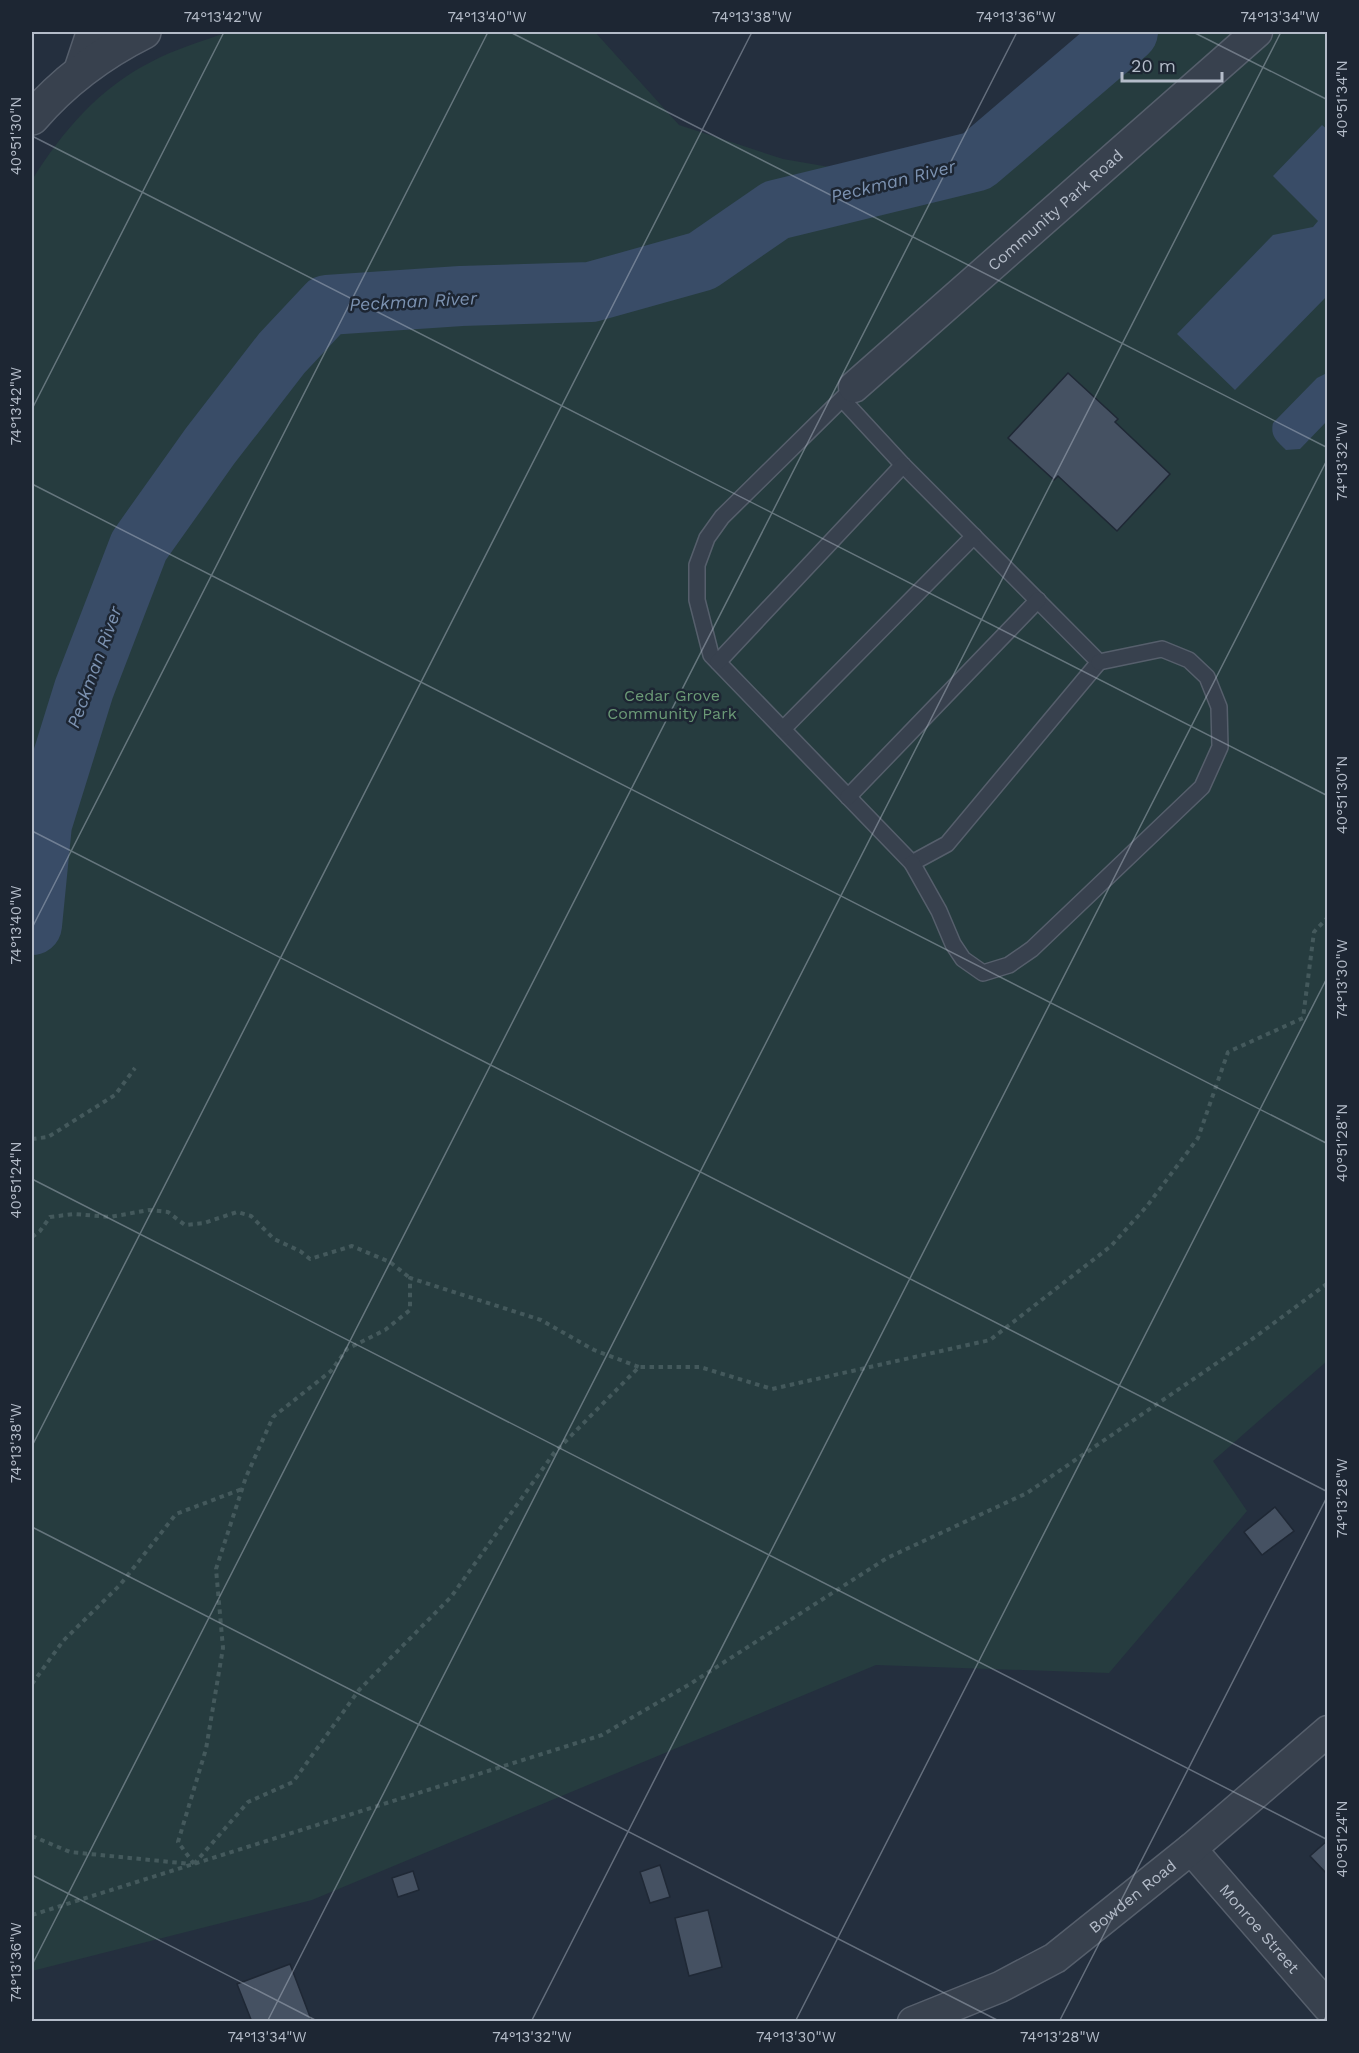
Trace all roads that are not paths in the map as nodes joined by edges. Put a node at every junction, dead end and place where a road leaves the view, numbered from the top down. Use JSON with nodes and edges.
{"nodes":[{"id":1,"x":92,"y":32,"type":"edge"},
{"id":2,"x":144,"y":32,"type":"edge"},
{"id":3,"x":1257,"y":32,"type":"edge"},
{"id":4,"x":79,"y":71,"type":"junction"},
{"id":5,"x":32,"y":118,"type":"edge"},
{"id":6,"x":848,"y":393,"type":"junction"},
{"id":7,"x":903,"y":465,"type":"junction"},
{"id":8,"x":974,"y":536,"type":"junction"},
{"id":9,"x":1038,"y":600,"type":"junction"},
{"id":10,"x":718,"y":662,"type":"junction"},
{"id":11,"x":1099,"y":662,"type":"junction"},
{"id":12,"x":783,"y":729,"type":"junction"},
{"id":13,"x":848,"y":797,"type":"junction"},
{"id":14,"x":912,"y":863,"type":"junction"},
{"id":15,"x":1328,"y":1731,"type":"edge"},
{"id":16,"x":1191,"y":1849,"type":"junction"},
{"id":17,"x":1328,"y":2007,"type":"edge"},
{"id":18,"x":914,"y":2022,"type":"edge"}],
"edges":[{"from":1,"to":4,"type":"street"},
{"from":2,"to":4,"type":"street"},
{"from":3,"to":6,"type":"street","name":"Community Park Road"},
{"from":4,"to":5,"type":"street"},
{"from":6,"to":7,"type":"lane"},
{"from":6,"to":10,"type":"lane"},
{"from":7,"to":8,"type":"lane"},
{"from":7,"to":10,"type":"lane"},
{"from":8,"to":9,"type":"lane"},
{"from":8,"to":12,"type":"lane"},
{"from":9,"to":11,"type":"lane"},
{"from":9,"to":13,"type":"lane"},
{"from":10,"to":12,"type":"lane"},
{"from":11,"to":14,"type":"lane"},
{"from":11,"to":14,"type":"lane"},
{"from":12,"to":13,"type":"lane"},
{"from":13,"to":14,"type":"lane"},
{"from":15,"to":16,"type":"street","name":"Bowden Road"},
{"from":16,"to":17,"type":"street","name":"Monroe Street"},
{"from":16,"to":18,"type":"street","name":"Bowden Road"}]}
